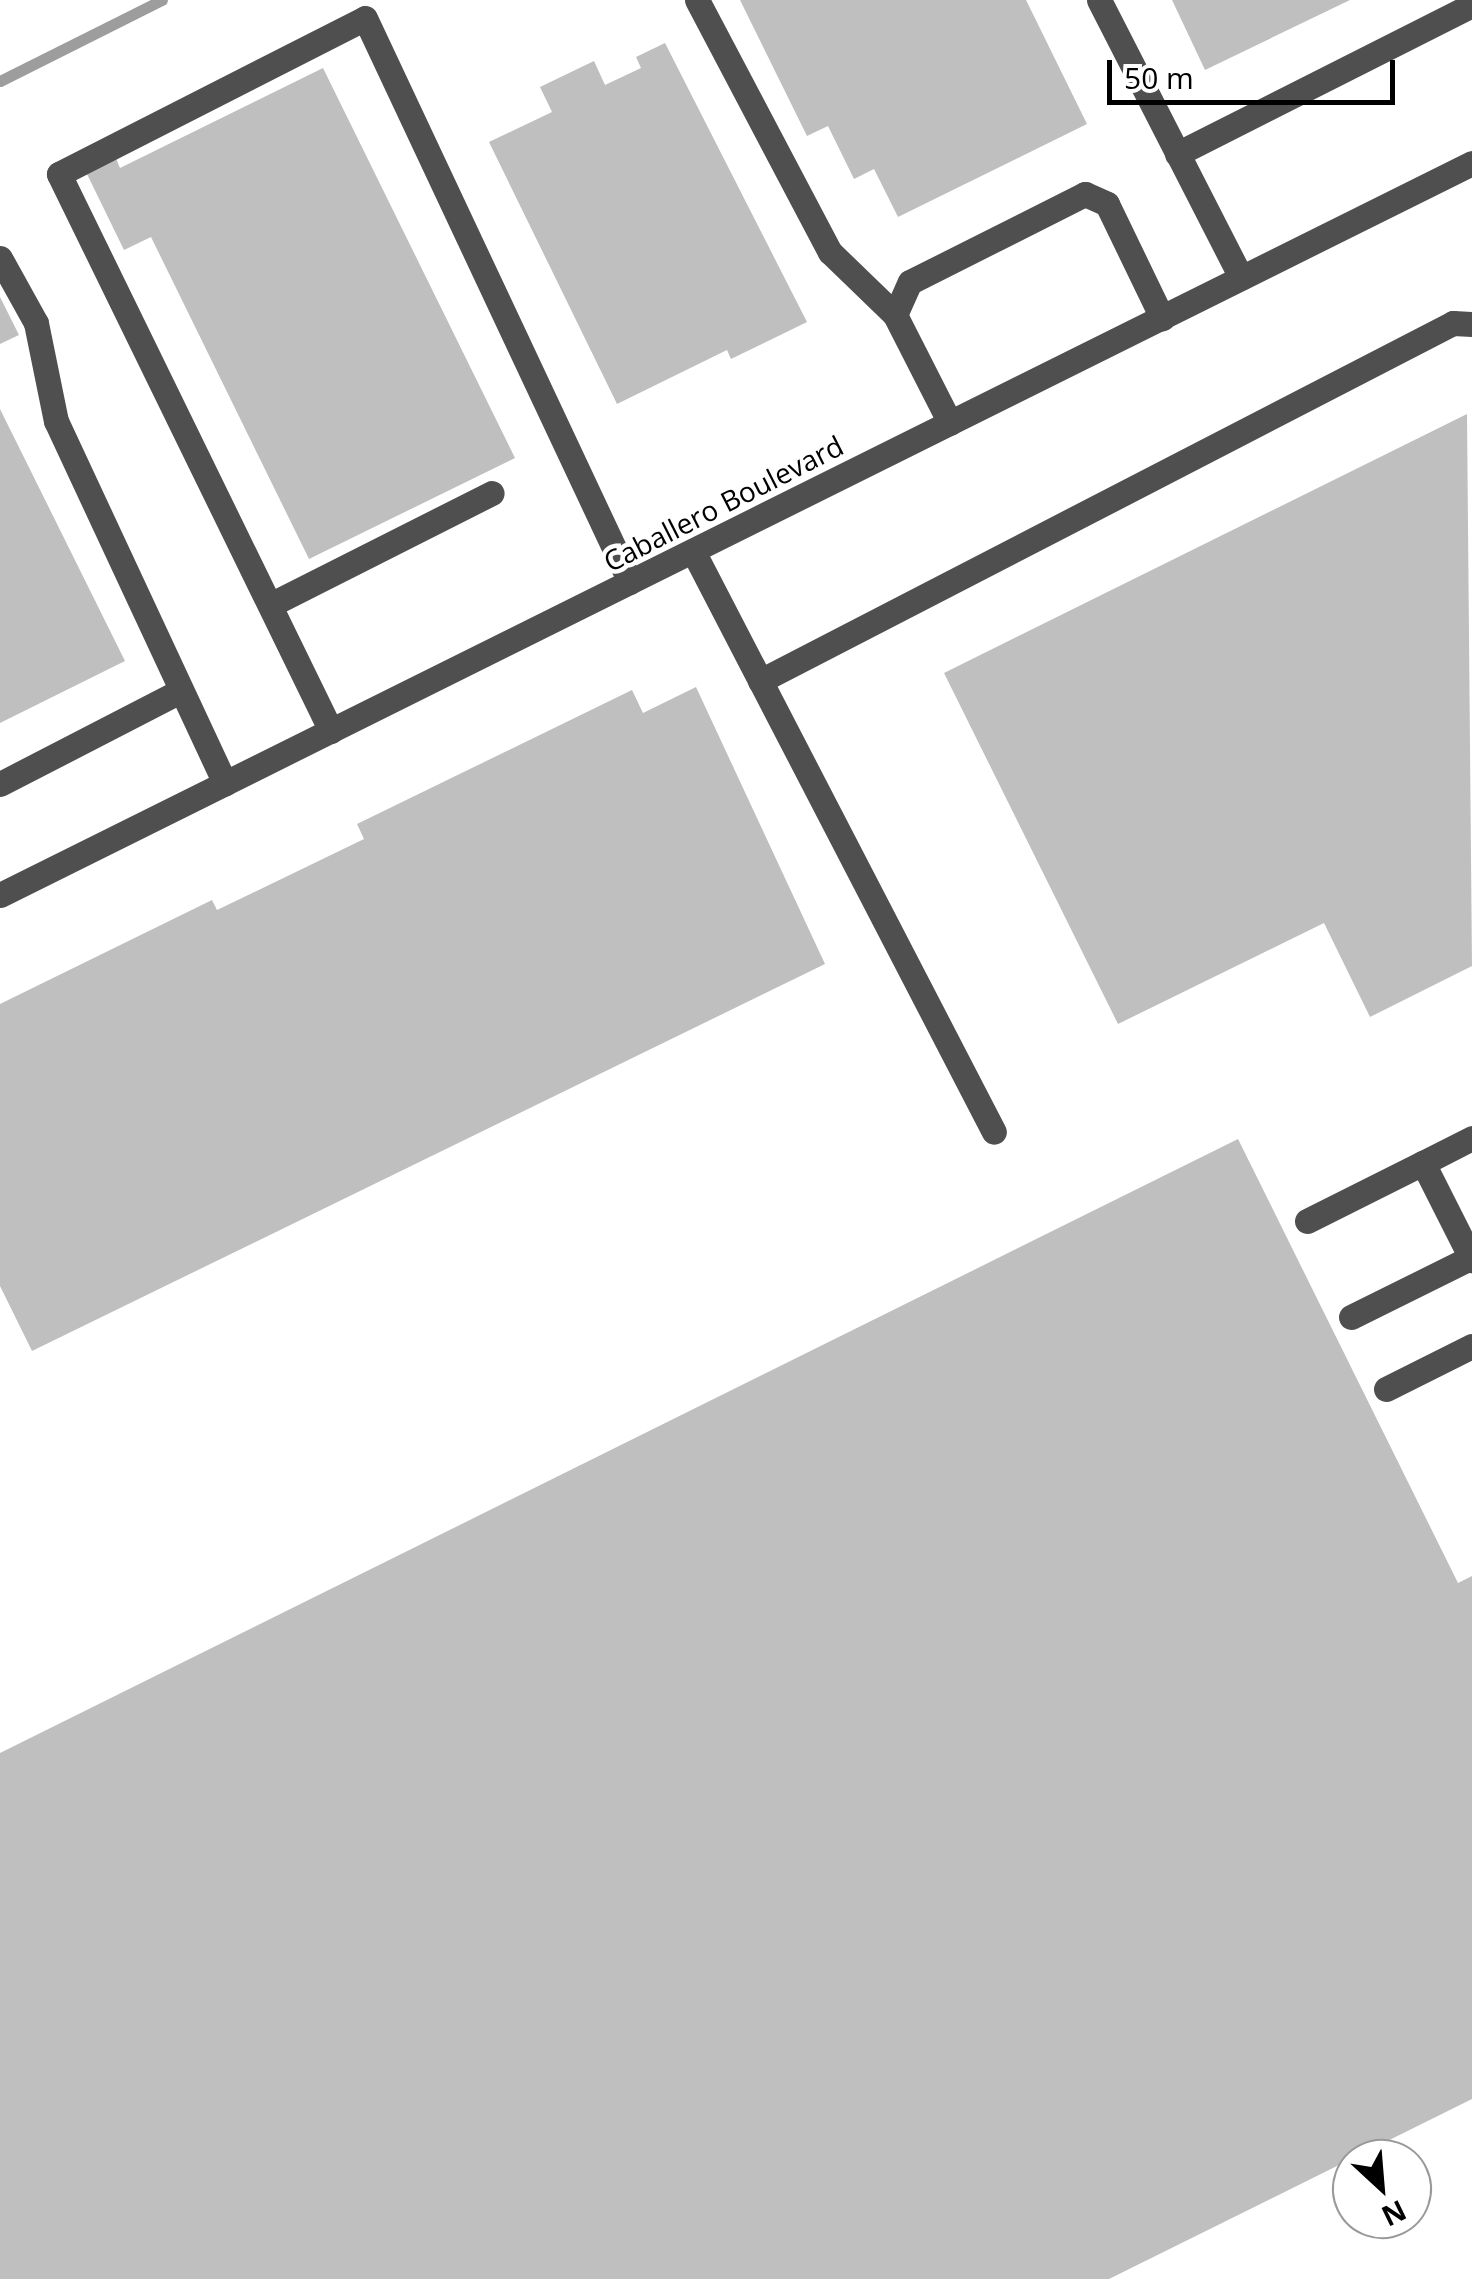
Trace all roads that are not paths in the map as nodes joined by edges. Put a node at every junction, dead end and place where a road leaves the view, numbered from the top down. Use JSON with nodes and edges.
{"nodes":[{"id":1,"x":697,"y":0,"type":"edge"},
{"id":2,"x":1099,"y":0,"type":"edge"},
{"id":3,"x":1472,"y":5,"type":"edge"},
{"id":4,"x":1178,"y":154,"type":"junction"},
{"id":5,"x":1472,"y":163,"type":"edge"},
{"id":6,"x":0,"y":258,"type":"edge"},
{"id":7,"x":1241,"y":278,"type":"junction"},
{"id":8,"x":895,"y":315,"type":"junction"},
{"id":9,"x":1162,"y":318,"type":"junction"},
{"id":10,"x":1472,"y":324,"type":"edge"},
{"id":11,"x":950,"y":423,"type":"junction"},
{"id":12,"x":492,"y":493,"type":"dead end"},
{"id":13,"x":694,"y":551,"type":"junction"},
{"id":14,"x":630,"y":582,"type":"junction"},
{"id":15,"x":272,"y":604,"type":"junction"},
{"id":16,"x":760,"y":680,"type":"junction"},
{"id":17,"x":180,"y":692,"type":"junction"},
{"id":18,"x":331,"y":731,"type":"junction"},
{"id":19,"x":226,"y":783,"type":"junction"},
{"id":20,"x":0,"y":784,"type":"edge"},
{"id":21,"x":0,"y":895,"type":"edge"},
{"id":22,"x":994,"y":1132,"type":"dead end"},
{"id":23,"x":1472,"y":1138,"type":"edge"},
{"id":24,"x":1423,"y":1163,"type":"junction"},
{"id":25,"x":1307,"y":1221,"type":"dead end"},
{"id":26,"x":1472,"y":1258,"type":"edge"},
{"id":27,"x":1352,"y":1317,"type":"dead end"},
{"id":28,"x":1472,"y":1346,"type":"edge"},
{"id":29,"x":1386,"y":1389,"type":"dead end"}],
"edges":[{"from":1,"to":8,"type":"street"},
{"from":2,"to":4,"type":"street"},
{"from":3,"to":4,"type":"street"},
{"from":4,"to":7,"type":"street"},
{"from":5,"to":7,"type":"street","name":"Caballero Boulevard"},
{"from":6,"to":17,"type":"street"},
{"from":7,"to":9,"type":"street","name":"Caballero Boulevard"},
{"from":8,"to":9,"type":"street"},
{"from":8,"to":11,"type":"street"},
{"from":9,"to":11,"type":"street","name":"Caballero Boulevard"},
{"from":10,"to":16,"type":"street"},
{"from":11,"to":13,"type":"street","name":"Caballero Boulevard"},
{"from":12,"to":15,"type":"street"},
{"from":13,"to":14,"type":"street","name":"Caballero Boulevard"},
{"from":13,"to":16,"type":"street"},
{"from":14,"to":15,"type":"street"},
{"from":14,"to":18,"type":"street","name":"Caballero Boulevard"},
{"from":15,"to":18,"type":"street"},
{"from":16,"to":22,"type":"street"},
{"from":17,"to":19,"type":"street"},
{"from":17,"to":20,"type":"street"},
{"from":18,"to":19,"type":"street","name":"Caballero Boulevard"},
{"from":19,"to":21,"type":"street","name":"Caballero Boulevard"},
{"from":23,"to":24,"type":"street"},
{"from":24,"to":25,"type":"street"},
{"from":24,"to":26,"type":"street"},
{"from":26,"to":27,"type":"street"},
{"from":28,"to":29,"type":"street"}]}
